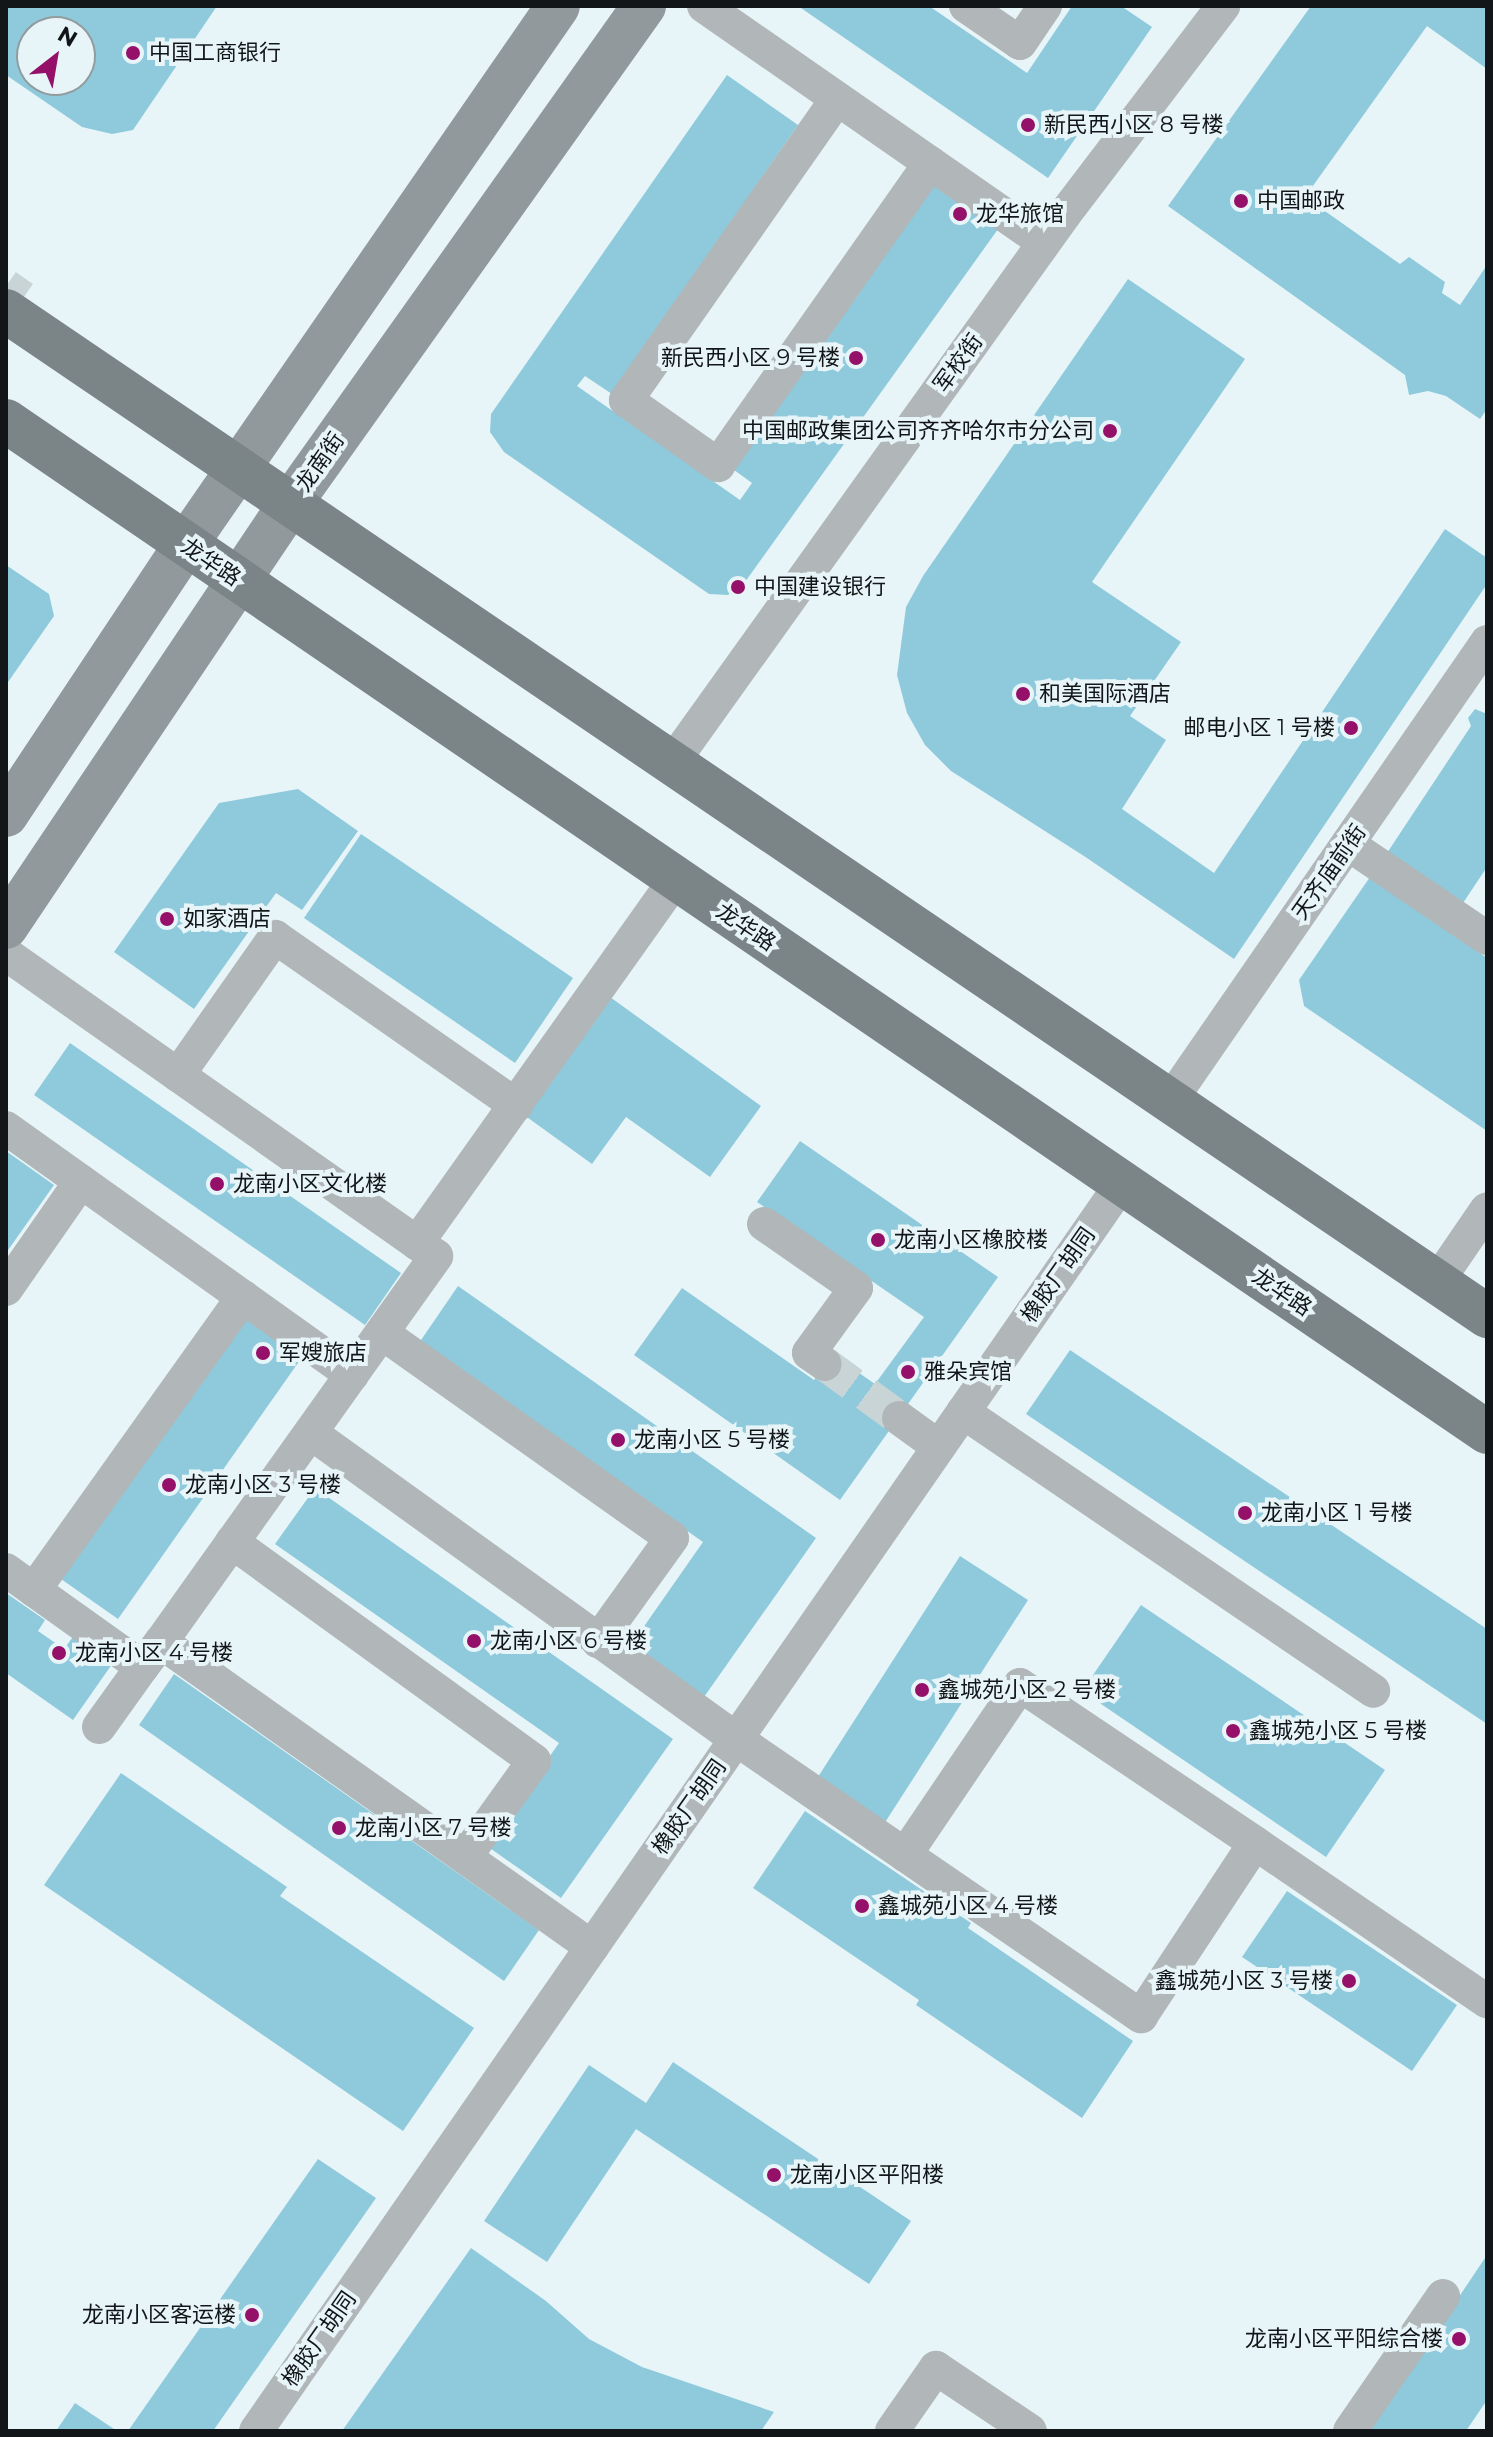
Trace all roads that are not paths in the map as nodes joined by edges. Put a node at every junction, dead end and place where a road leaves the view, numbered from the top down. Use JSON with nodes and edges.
{"nodes":[{"id":1,"x":558,"y":6,"type":"edge"},
{"id":2,"x":644,"y":6,"type":"edge"},
{"id":3,"x":704,"y":6,"type":"edge"},
{"id":4,"x":966,"y":6,"type":"edge"},
{"id":5,"x":1045,"y":6,"type":"edge"},
{"id":6,"x":1211,"y":10,"type":"edge"},
{"id":7,"x":837,"y":99,"type":"junction"},
{"id":8,"x":930,"y":163,"type":"junction"},
{"id":9,"x":1044,"y":242,"type":"junction"},
{"id":10,"x":6,"y":311,"type":"edge"},
{"id":11,"x":6,"y":421,"type":"edge"},
{"id":12,"x":239,"y":470,"type":"junction"},
{"id":13,"x":290,"y":504,"type":"junction"},
{"id":14,"x":186,"y":545,"type":"junction"},
{"id":15,"x":239,"y":581,"type":"junction"},
{"id":16,"x":1487,"y":642,"type":"edge"},
{"id":17,"x":1477,"y":677,"type":"edge"},
{"id":18,"x":672,"y":763,"type":"junction"},
{"id":19,"x":6,"y":815,"type":"edge"},
{"id":20,"x":1348,"y":844,"type":"junction"},
{"id":21,"x":676,"y":879,"type":"junction"},
{"id":22,"x":6,"y":927,"type":"edge"},
{"id":23,"x":1487,"y":938,"type":"edge"},
{"id":24,"x":6,"y":954,"type":"edge"},
{"id":25,"x":178,"y":1075,"type":"junction"},
{"id":26,"x":1170,"y":1101,"type":"junction"},
{"id":27,"x":516,"y":1105,"type":"junction"},
{"id":28,"x":6,"y":1128,"type":"edge"},
{"id":29,"x":81,"y":1181,"type":"junction"},
{"id":30,"x":1122,"y":1183,"type":"junction"},
{"id":31,"x":1487,"y":1209,"type":"edge"},
{"id":32,"x":764,"y":1224,"type":"dead end"},
{"id":33,"x":417,"y":1243,"type":"junction"},
{"id":34,"x":1437,"y":1282,"type":"junction"},
{"id":35,"x":6,"y":1289,"type":"edge"},
{"id":36,"x":243,"y":1297,"type":"junction"},
{"id":37,"x":1487,"y":1316,"type":"edge"},
{"id":38,"x":382,"y":1333,"type":"junction"},
{"id":39,"x":825,"y":1364,"type":"dead end"},
{"id":40,"x":352,"y":1375,"type":"junction"},
{"id":41,"x":963,"y":1412,"type":"junction"},
{"id":42,"x":899,"y":1418,"type":"tunnel mouth"},
{"id":43,"x":1487,"y":1432,"type":"edge"},
{"id":44,"x":311,"y":1433,"type":"junction"},
{"id":45,"x":939,"y":1447,"type":"junction"},
{"id":46,"x":232,"y":1542,"type":"junction"},
{"id":47,"x":6,"y":1570,"type":"edge"},
{"id":48,"x":34,"y":1590,"type":"junction"},
{"id":49,"x":598,"y":1641,"type":"junction"},
{"id":50,"x":152,"y":1655,"type":"junction"},
{"id":51,"x":1373,"y":1691,"type":"dead end"},
{"id":52,"x":99,"y":1727,"type":"dead end"},
{"id":53,"x":736,"y":1739,"type":"junction"},
{"id":54,"x":1255,"y":1843,"type":"junction"},
{"id":55,"x":905,"y":1855,"type":"junction"},
{"id":56,"x":465,"y":1857,"type":"junction"},
{"id":57,"x":592,"y":1947,"type":"junction"},
{"id":58,"x":1487,"y":2001,"type":"edge"},
{"id":59,"x":1443,"y":2296,"type":"dead end"},
{"id":60,"x":256,"y":2431,"type":"edge"},
{"id":61,"x":892,"y":2431,"type":"edge"},
{"id":62,"x":1030,"y":2431,"type":"edge"},
{"id":63,"x":1350,"y":2431,"type":"edge"}],
"edges":[{"from":1,"to":12,"type":"main road"},
{"from":2,"to":13,"type":"main road","name":"龙南街"},
{"from":3,"to":7,"type":"street"},
{"from":4,"to":5,"type":"street"},
{"from":6,"to":9,"type":"street","name":"军校街"},
{"from":7,"to":8,"type":"street"},
{"from":7,"to":8,"type":"street"},
{"from":8,"to":9,"type":"street"},
{"from":9,"to":18,"type":"street","name":"军校街"},
{"from":10,"to":12,"type":"main road"},
{"from":11,"to":14,"type":"main road","name":"龙华路"},
{"from":12,"to":13,"type":"main road"},
{"from":12,"to":14,"type":"main road"},
{"from":13,"to":15,"type":"main road","name":"龙南街"},
{"from":13,"to":18,"type":"main road"},
{"from":14,"to":15,"type":"main road","name":"龙华路"},
{"from":14,"to":19,"type":"main road"},
{"from":15,"to":21,"type":"main road","name":"龙华路"},
{"from":15,"to":22,"type":"main road","name":"龙南街"},
{"from":16,"to":17,"type":"street","name":"天齐庙前街"},
{"from":17,"to":20,"type":"street","name":"天齐庙前街"},
{"from":18,"to":26,"type":"main road"},
{"from":20,"to":23,"type":"street"},
{"from":20,"to":26,"type":"street","name":"天齐庙前街"},
{"from":21,"to":27,"type":"street"},
{"from":21,"to":30,"type":"main road","name":"龙华路"},
{"from":24,"to":25,"type":"street"},
{"from":25,"to":27,"type":"street"},
{"from":25,"to":33,"type":"street"},
{"from":26,"to":34,"type":"main road"},
{"from":27,"to":33,"type":"street"},
{"from":28,"to":29,"type":"street"},
{"from":29,"to":35,"type":"street"},
{"from":29,"to":36,"type":"street"},
{"from":30,"to":41,"type":"street","name":"橡胶厂胡同"},
{"from":30,"to":43,"type":"main road","name":"龙华路"},
{"from":31,"to":34,"type":"street"},
{"from":32,"to":39,"type":"street"},
{"from":33,"to":38,"type":"street"},
{"from":34,"to":37,"type":"main road"},
{"from":36,"to":40,"type":"street"},
{"from":36,"to":48,"type":"street"},
{"from":38,"to":40,"type":"street"},
{"from":38,"to":49,"type":"street"},
{"from":40,"to":44,"type":"street"},
{"from":41,"to":45,"type":"street","name":"橡胶厂胡同"},
{"from":41,"to":51,"type":"street"},
{"from":42,"to":45,"type":"street"},
{"from":44,"to":46,"type":"street"},
{"from":44,"to":49,"type":"street"},
{"from":45,"to":53,"type":"street","name":"橡胶厂胡同"},
{"from":46,"to":50,"type":"street"},
{"from":46,"to":56,"type":"street"},
{"from":47,"to":48,"type":"street"},
{"from":48,"to":50,"type":"street"},
{"from":49,"to":53,"type":"street"},
{"from":50,"to":52,"type":"street"},
{"from":50,"to":56,"type":"street"},
{"from":53,"to":55,"type":"street"},
{"from":53,"to":57,"type":"street","name":"橡胶厂胡同"},
{"from":54,"to":55,"type":"street"},
{"from":54,"to":55,"type":"street"},
{"from":54,"to":58,"type":"street"},
{"from":56,"to":57,"type":"street"},
{"from":57,"to":60,"type":"street","name":"橡胶厂胡同"},
{"from":59,"to":63,"type":"street"},
{"from":61,"to":62,"type":"street"}]}
